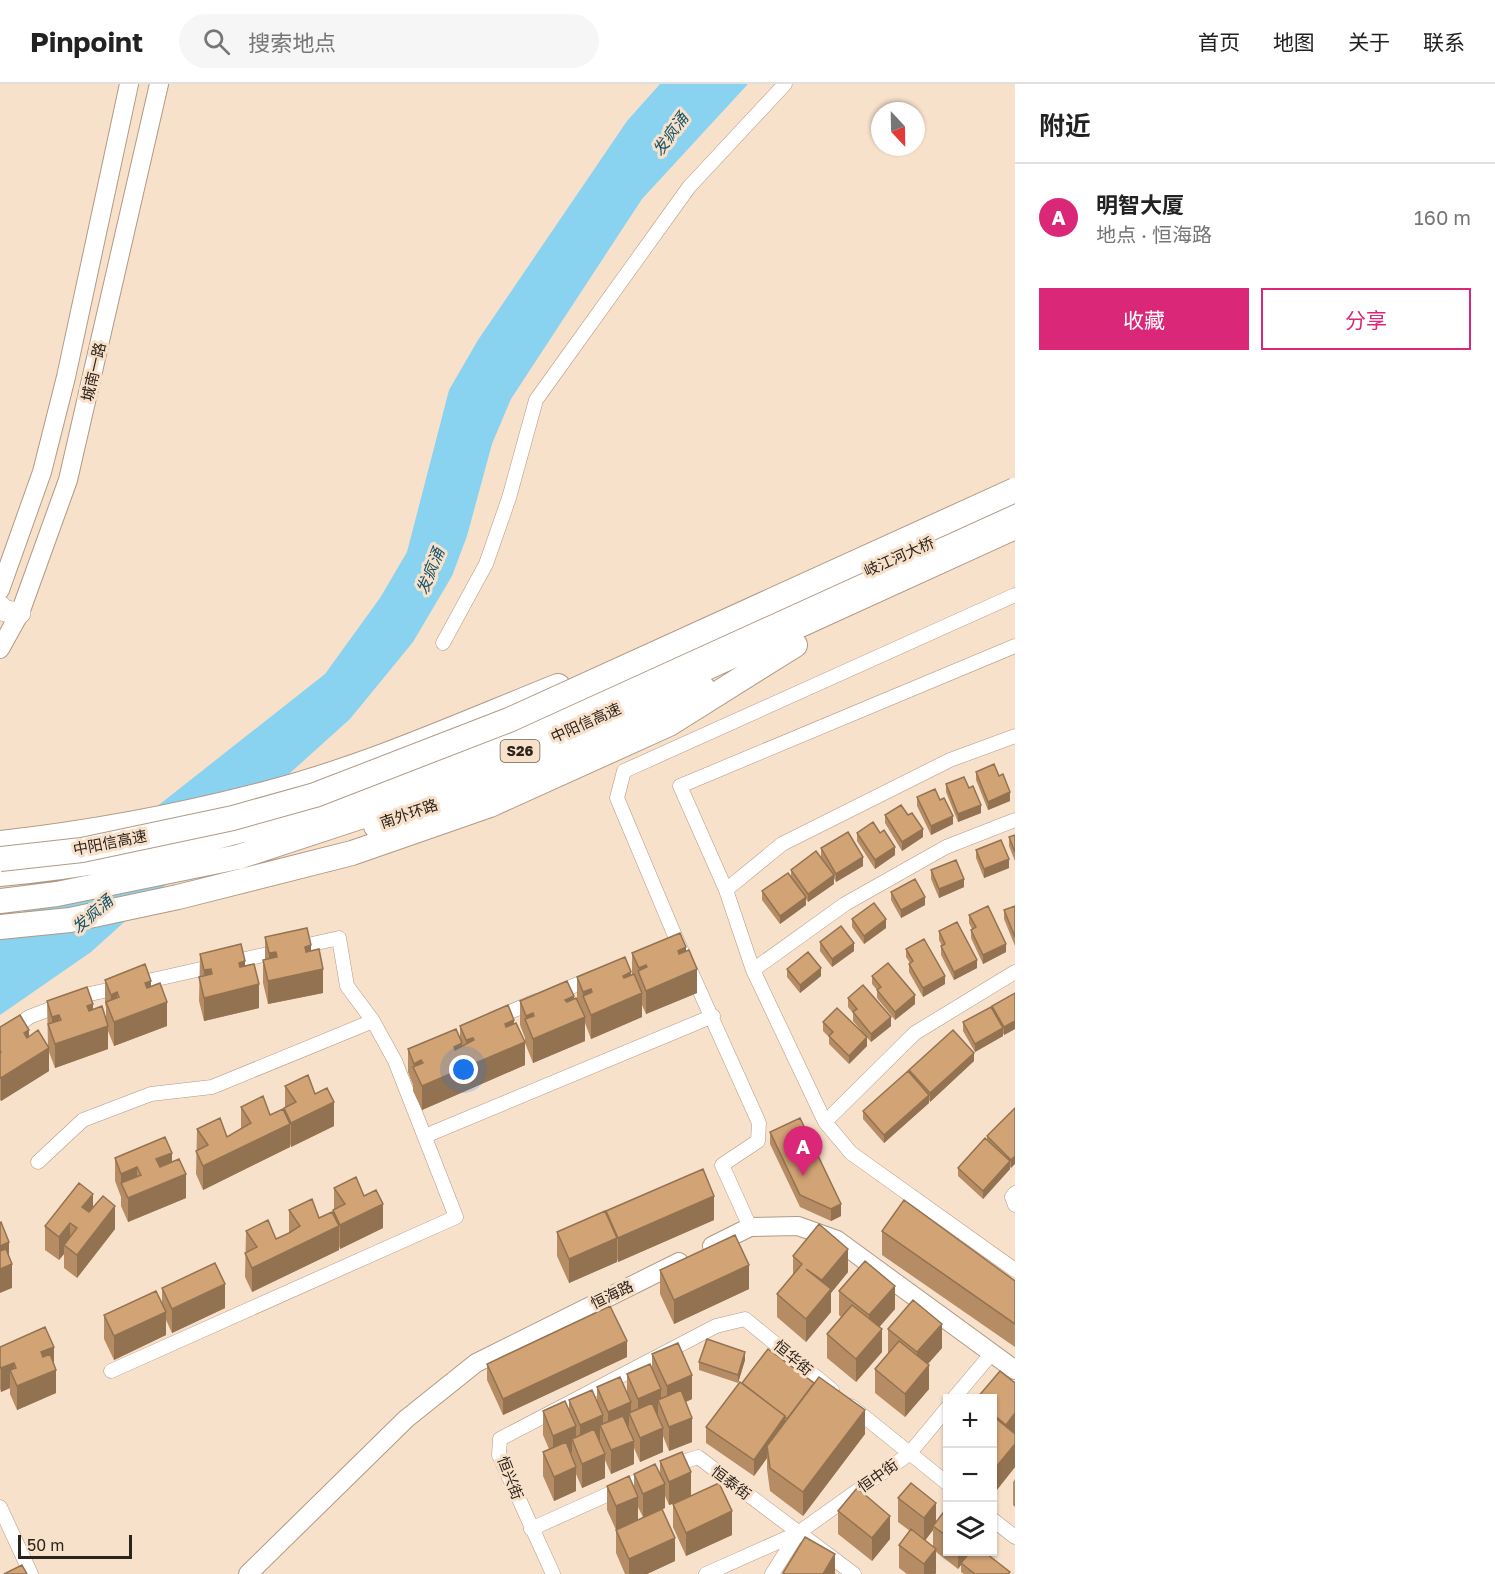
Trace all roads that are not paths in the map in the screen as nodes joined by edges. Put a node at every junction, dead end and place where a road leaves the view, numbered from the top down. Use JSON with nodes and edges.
{"nodes":[{"id":1,"x":129,"y":84,"type":"edge"},
{"id":2,"x":159,"y":84,"type":"edge"},
{"id":3,"x":786,"y":84,"type":"edge"},
{"id":4,"x":1015,"y":490,"type":"edge"},
{"id":5,"x":1015,"y":504,"type":"edge"},
{"id":6,"x":1015,"y":527,"type":"edge"},
{"id":7,"x":1015,"y":543,"type":"edge"},
{"id":8,"x":0,"y":590,"type":"edge"},
{"id":9,"x":1015,"y":595,"type":"edge"},
{"id":10,"x":0,"y":606,"type":"edge"},
{"id":11,"x":782,"y":610,"type":"junction"},
{"id":12,"x":21,"y":613,"type":"junction"},
{"id":13,"x":443,"y":643,"type":"dead end"},
{"id":14,"x":795,"y":645,"type":"junction"},
{"id":15,"x":1015,"y":646,"type":"edge"},
{"id":16,"x":0,"y":650,"type":"edge"},
{"id":17,"x":1015,"y":736,"type":"edge"},
{"id":18,"x":1015,"y":820,"type":"edge"},
{"id":19,"x":4,"y":839,"type":"edge"},
{"id":20,"x":0,"y":859,"type":"edge"},
{"id":21,"x":0,"y":874,"type":"edge"},
{"id":22,"x":726,"y":890,"type":"junction"},
{"id":23,"x":0,"y":901,"type":"edge"},
{"id":24,"x":0,"y":912,"type":"edge"},
{"id":25,"x":0,"y":927,"type":"edge"},
{"id":26,"x":753,"y":970,"type":"junction"},
{"id":27,"x":609,"y":971,"type":"edge"},
{"id":28,"x":1015,"y":972,"type":"edge"},
{"id":29,"x":713,"y":1016,"type":"junction"},
{"id":30,"x":373,"y":1021,"type":"junction"},
{"id":31,"x":480,"y":1025,"type":"edge"},
{"id":32,"x":0,"y":1040,"type":"edge"},
{"id":33,"x":825,"y":1122,"type":"junction"},
{"id":34,"x":425,"y":1136,"type":"junction"},
{"id":35,"x":38,"y":1162,"type":"dead end"},
{"id":36,"x":1015,"y":1193,"type":"edge"},
{"id":37,"x":1015,"y":1205,"type":"edge"},
{"id":38,"x":750,"y":1227,"type":"junction"},
{"id":39,"x":1015,"y":1270,"type":"edge"},
{"id":40,"x":716,"y":1326,"type":"joint"},
{"id":41,"x":992,"y":1353,"type":"junction"},
{"id":42,"x":1015,"y":1370,"type":"edge"},
{"id":43,"x":111,"y":1371,"type":"dead end"},
{"id":44,"x":957,"y":1394,"type":"edge"},
{"id":45,"x":943,"y":1413,"type":"edge"},
{"id":46,"x":909,"y":1454,"type":"junction"},
{"id":47,"x":943,"y":1480,"type":"edge"},
{"id":48,"x":0,"y":1508,"type":"edge"},
{"id":49,"x":997,"y":1522,"type":"edge"},
{"id":50,"x":531,"y":1529,"type":"junction"},
{"id":51,"x":798,"y":1533,"type":"junction"},
{"id":52,"x":1015,"y":1537,"type":"edge"},
{"id":53,"x":31,"y":1574,"type":"edge"},
{"id":54,"x":248,"y":1574,"type":"edge"},
{"id":55,"x":553,"y":1574,"type":"edge"},
{"id":56,"x":706,"y":1574,"type":"edge"},
{"id":57,"x":772,"y":1574,"type":"edge"},
{"id":58,"x":854,"y":1574,"type":"edge"}],
"edges":[{"from":1,"to":8,"type":"main road","name":"城南一路"},
{"from":2,"to":12,"type":"main road","name":"城南一路"},
{"from":3,"to":13,"type":"street"},
{"from":4,"to":20,"type":"highway","name":"中阳信高速","number":"S26","bridge":true},
{"from":5,"to":11,"type":"highway","name":"岐江河大桥"},
{"from":6,"to":23,"type":"highway","name":"中阳信高速","number":"S26"},
{"from":7,"to":14,"type":"highway"},
{"from":9,"to":29,"type":"street"},
{"from":10,"to":12,"type":"main road"},
{"from":11,"to":19,"type":"highway"},
{"from":11,"to":21,"type":"highway"},
{"from":12,"to":16,"type":"main road","name":"城南一路"},
{"from":14,"to":24,"type":"highway","name":"南外环路"},
{"from":14,"to":25,"type":"highway"},
{"from":15,"to":22,"type":"street"},
{"from":17,"to":22,"type":"street"},
{"from":18,"to":26,"type":"street"},
{"from":22,"to":26,"type":"street"},
{"from":26,"to":33,"type":"street"},
{"from":27,"to":31,"type":"street"},
{"from":28,"to":33,"type":"street"},
{"from":29,"to":34,"type":"street"},
{"from":29,"to":38,"type":"street"},
{"from":30,"to":32,"type":"street"},
{"from":30,"to":34,"type":"street"},
{"from":30,"to":35,"type":"street"},
{"from":33,"to":39,"type":"street"},
{"from":34,"to":43,"type":"street"},
{"from":36,"to":37,"type":"street"},
{"from":38,"to":41,"type":"main road","name":"恒海路"},
{"from":38,"to":54,"type":"main road","name":"恒海路"},
{"from":40,"to":46,"type":"street","name":"恒华街"},
{"from":40,"to":50,"type":"street","name":"恒兴街"},
{"from":41,"to":42,"type":"main road","name":"恒海路"},
{"from":41,"to":44,"type":"street"},
{"from":45,"to":46,"type":"street","name":"恒中街"},
{"from":46,"to":47,"type":"street","name":"恒华街"},
{"from":46,"to":51,"type":"street","name":"恒中街"},
{"from":48,"to":53,"type":"street"},
{"from":49,"to":52,"type":"street"},
{"from":50,"to":51,"type":"street","name":"恒泰街"},
{"from":50,"to":55,"type":"street","name":"恒兴街"},
{"from":51,"to":56,"type":"street","name":"恒中街"},
{"from":51,"to":57,"type":"street","name":"恒中街"},
{"from":51,"to":58,"type":"street","name":"恒泰街"}]}
